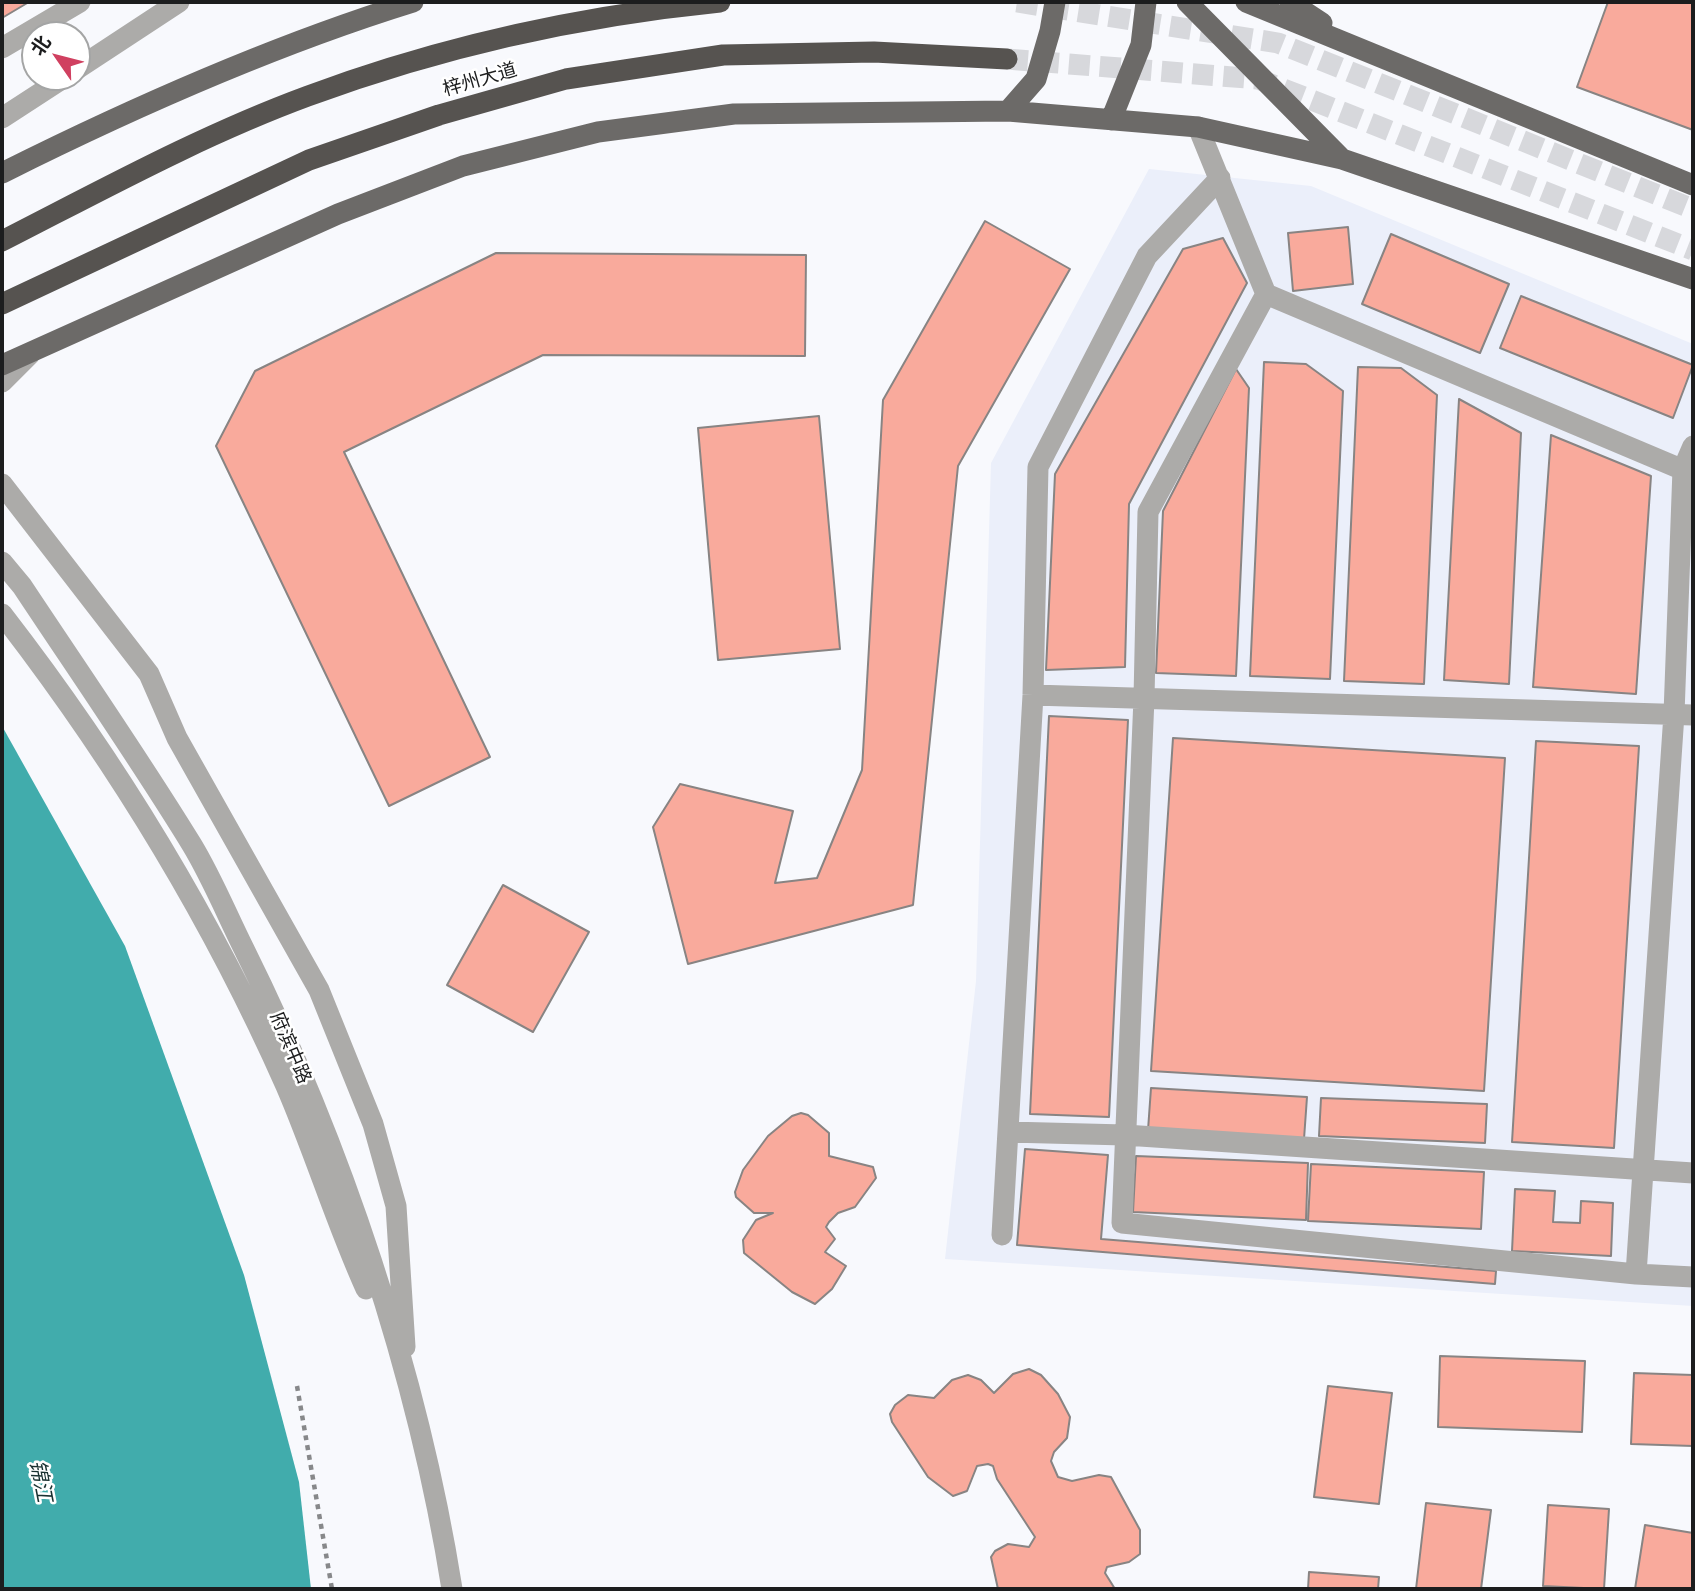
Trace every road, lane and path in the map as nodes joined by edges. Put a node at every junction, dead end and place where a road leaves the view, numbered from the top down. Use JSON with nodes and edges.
{"nodes":[{"id":1,"x":80,"y":2,"type":"edge"},
{"id":2,"x":179,"y":2,"type":"edge"},
{"id":3,"x":412,"y":2,"type":"edge"},
{"id":4,"x":720,"y":2,"type":"edge"},
{"id":5,"x":1055,"y":2,"type":"edge"},
{"id":6,"x":1146,"y":2,"type":"edge"},
{"id":7,"x":1187,"y":2,"type":"edge"},
{"id":8,"x":1245,"y":2,"type":"edge"},
{"id":9,"x":1290,"y":2,"type":"edge"},
{"id":10,"x":2,"y":48,"type":"edge"},
{"id":11,"x":1362,"y":50,"type":"junction"},
{"id":12,"x":1007,"y":59,"type":"tunnel mouth"},
{"id":13,"x":91,"y":60,"type":"edge"},
{"id":14,"x":43,"y":91,"type":"edge"},
{"id":15,"x":1008,"y":111,"type":"junction"},
{"id":16,"x":2,"y":118,"type":"edge"},
{"id":17,"x":1111,"y":120,"type":"junction"},
{"id":18,"x":1198,"y":127,"type":"junction"},
{"id":19,"x":1342,"y":159,"type":"junction"},
{"id":20,"x":2,"y":173,"type":"edge"},
{"id":21,"x":1220,"y":178,"type":"junction"},
{"id":22,"x":1693,"y":185,"type":"edge"},
{"id":23,"x":2,"y":241,"type":"edge"},
{"id":24,"x":1693,"y":279,"type":"edge"},
{"id":25,"x":1266,"y":294,"type":"junction"},
{"id":26,"x":2,"y":304,"type":"edge"},
{"id":27,"x":32,"y":351,"type":"junction"},
{"id":28,"x":2,"y":365,"type":"edge"},
{"id":29,"x":2,"y":382,"type":"edge"},
{"id":30,"x":1693,"y":446,"type":"edge"},
{"id":31,"x":1688,"y":472,"type":"edge"},
{"id":32,"x":2,"y":484,"type":"edge"},
{"id":33,"x":2,"y":562,"type":"edge"},
{"id":34,"x":2,"y":614,"type":"edge"},
{"id":35,"x":1032,"y":695,"type":"junction"},
{"id":36,"x":1144,"y":698,"type":"junction"},
{"id":37,"x":1684,"y":714,"type":"edge"},
{"id":38,"x":1007,"y":1132,"type":"junction"},
{"id":39,"x":1125,"y":1135,"type":"junction"},
{"id":40,"x":1643,"y":1170,"type":"junction"},
{"id":41,"x":1693,"y":1173,"type":"edge"},
{"id":42,"x":1002,"y":1235,"type":"dead end"},
{"id":43,"x":1636,"y":1274,"type":"junction"},
{"id":44,"x":1693,"y":1277,"type":"edge"},
{"id":45,"x":407,"y":1380,"type":"junction"},
{"id":46,"x":297,"y":1386,"type":"dead end"},
{"id":47,"x":332,"y":1589,"type":"edge"},
{"id":48,"x":452,"y":1589,"type":"edge"}],
"edges":[{"from":1,"to":10,"type":"street"},
{"from":2,"to":13,"type":"street"},
{"from":3,"to":20,"type":"main road"},
{"from":4,"to":23,"type":"highway","name":"梓州大道"},
{"from":5,"to":15,"type":"main road"},
{"from":6,"to":17,"type":"main road"},
{"from":7,"to":19,"type":"main road"},
{"from":8,"to":11,"type":"main road"},
{"from":9,"to":11,"type":"main road"},
{"from":11,"to":22,"type":"main road"},
{"from":12,"to":26,"type":"highway","name":"梓州大道"},
{"from":14,"to":16,"type":"street"},
{"from":15,"to":17,"type":"main road"},
{"from":15,"to":27,"type":"main road"},
{"from":17,"to":18,"type":"main road"},
{"from":18,"to":19,"type":"main road"},
{"from":18,"to":21,"type":"street"},
{"from":19,"to":24,"type":"main road"},
{"from":21,"to":25,"type":"street"},
{"from":21,"to":35,"type":"street"},
{"from":25,"to":31,"type":"street"},
{"from":25,"to":36,"type":"street"},
{"from":27,"to":28,"type":"main road"},
{"from":27,"to":29,"type":"street"},
{"from":30,"to":31,"type":"street"},
{"from":31,"to":37,"type":"street"},
{"from":32,"to":45,"type":"street"},
{"from":33,"to":45,"type":"street","name":"府滨中路"},
{"from":34,"to":45,"type":"street"},
{"from":35,"to":36,"type":"street"},
{"from":35,"to":38,"type":"street"},
{"from":36,"to":37,"type":"street"},
{"from":36,"to":39,"type":"street"},
{"from":37,"to":40,"type":"street"},
{"from":38,"to":39,"type":"street"},
{"from":38,"to":42,"type":"street"},
{"from":39,"to":40,"type":"street"},
{"from":39,"to":43,"type":"street"},
{"from":40,"to":41,"type":"street"},
{"from":40,"to":43,"type":"street"},
{"from":43,"to":44,"type":"street"},
{"from":45,"to":48,"type":"street","name":"府滨中路"},
{"from":46,"to":47,"type":"path"}]}
